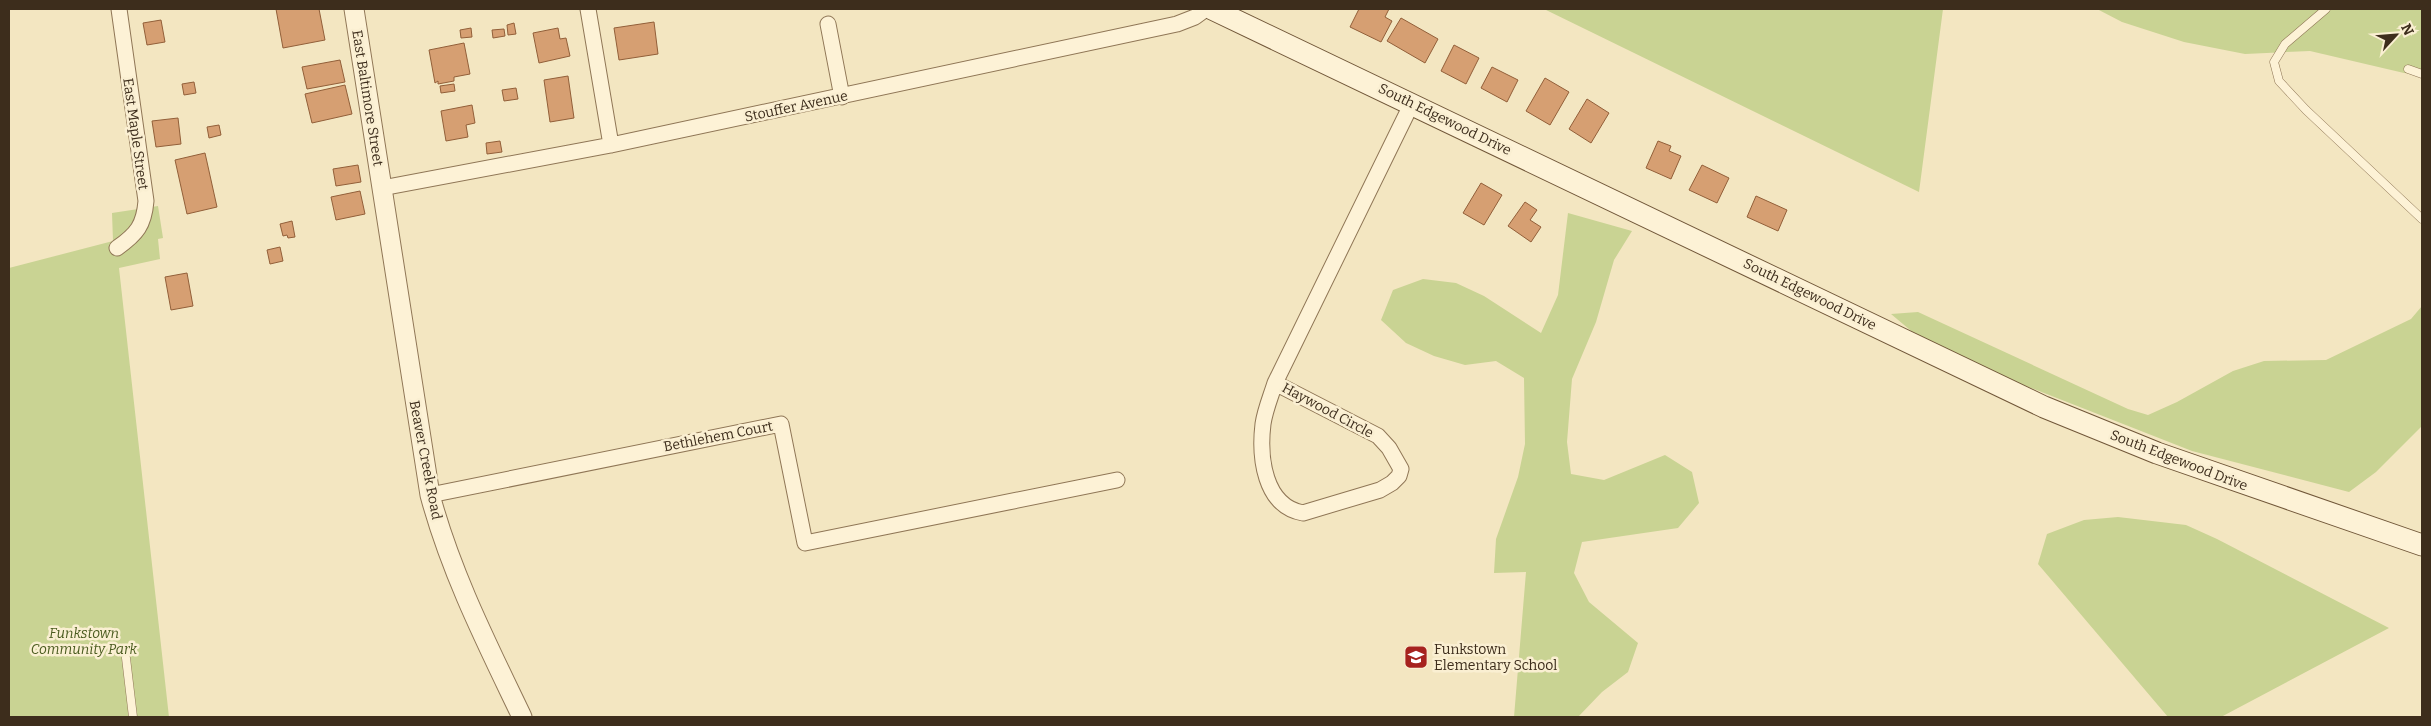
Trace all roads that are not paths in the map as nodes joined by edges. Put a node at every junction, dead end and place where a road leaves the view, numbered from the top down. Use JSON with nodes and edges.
{"nodes":[{"id":1,"x":119,"y":9,"type":"edge"},
{"id":2,"x":354,"y":9,"type":"edge"},
{"id":3,"x":588,"y":9,"type":"edge"},
{"id":4,"x":1206,"y":9,"type":"edge"},
{"id":5,"x":1212,"y":9,"type":"edge"},
{"id":6,"x":2326,"y":9,"type":"edge"},
{"id":7,"x":828,"y":24,"type":"dead end"},
{"id":8,"x":2408,"y":69,"type":"dead end"},
{"id":9,"x":2422,"y":74,"type":"edge"},
{"id":10,"x":842,"y":97,"type":"junction"},
{"id":11,"x":1412,"y":103,"type":"junction"},
{"id":12,"x":611,"y":145,"type":"junction"},
{"id":13,"x":382,"y":188,"type":"junction"},
{"id":14,"x":2422,"y":218,"type":"edge"},
{"id":15,"x":117,"y":248,"type":"dead end"},
{"id":16,"x":1275,"y":383,"type":"junction"},
{"id":17,"x":1117,"y":480,"type":"dead end"},
{"id":18,"x":430,"y":495,"type":"junction"},
{"id":19,"x":2422,"y":545,"type":"edge"},
{"id":20,"x":126,"y":658,"type":"dead end"},
{"id":21,"x":133,"y":717,"type":"edge"},
{"id":22,"x":522,"y":717,"type":"edge"}],
"edges":[{"from":1,"to":15,"type":"street","name":"East Maple Street"},
{"from":2,"to":13,"type":"street","name":"East Baltimore Street"},
{"from":3,"to":12,"type":"street"},
{"from":4,"to":10,"type":"street","name":"Stouffer Avenue"},
{"from":5,"to":11,"type":"main road","name":"South Edgewood Drive"},
{"from":6,"to":14,"type":"lane"},
{"from":7,"to":10,"type":"street"},
{"from":8,"to":9,"type":"lane"},
{"from":10,"to":12,"type":"street","name":"Stouffer Avenue"},
{"from":11,"to":16,"type":"street","name":"Haywood Circle"},
{"from":11,"to":19,"type":"main road","name":"South Edgewood Drive"},
{"from":12,"to":13,"type":"street","name":"Stouffer Avenue"},
{"from":13,"to":18,"type":"street","name":"Beaver Creek Road"},
{"from":16,"to":16,"type":"street","name":"Haywood Circle"},
{"from":17,"to":18,"type":"street","name":"Bethlehem Court"},
{"from":18,"to":22,"type":"street","name":"Beaver Creek Road"},
{"from":20,"to":21,"type":"lane"}]}
